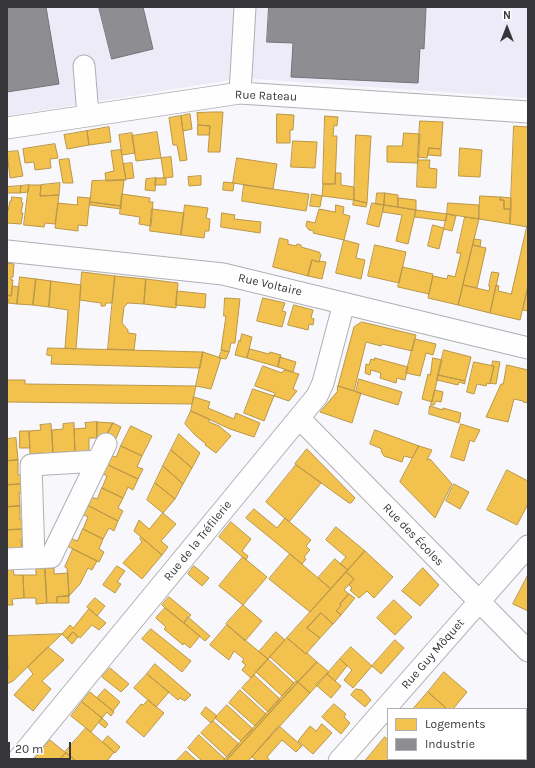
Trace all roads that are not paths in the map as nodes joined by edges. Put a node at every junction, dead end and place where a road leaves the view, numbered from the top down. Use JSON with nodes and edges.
{"nodes":[{"id":1,"x":245,"y":7,"type":"edge"},
{"id":2,"x":84,"y":66,"type":"dead end"},
{"id":3,"x":240,"y":93,"type":"junction"},
{"id":4,"x":528,"y":112,"type":"edge"},
{"id":5,"x":88,"y":116,"type":"junction"},
{"id":6,"x":7,"y":128,"type":"edge"},
{"id":7,"x":7,"y":251,"type":"edge"},
{"id":8,"x":344,"y":303,"type":"junction"},
{"id":9,"x":528,"y":348,"type":"edge"},
{"id":10,"x":299,"y":418,"type":"junction"},
{"id":11,"x":528,"y":546,"type":"edge"},
{"id":12,"x":34,"y":558,"type":"junction"},
{"id":13,"x":7,"y":559,"type":"edge"},
{"id":14,"x":479,"y":602,"type":"junction"},
{"id":15,"x":528,"y":651,"type":"edge"},
{"id":16,"x":17,"y":761,"type":"edge"},
{"id":17,"x":339,"y":761,"type":"edge"}],
"edges":[{"from":1,"to":3,"type":"street"},
{"from":2,"to":5,"type":"street"},
{"from":3,"to":4,"type":"street","name":"Rue Rateau"},
{"from":3,"to":5,"type":"street","name":"Rue Rateau"},
{"from":5,"to":6,"type":"street","name":"Rue Rateau"},
{"from":7,"to":8,"type":"street","name":"Rue Voltaire"},
{"from":8,"to":9,"type":"street","name":"Rue Voltaire"},
{"from":8,"to":10,"type":"street","name":"Rue de la Tréfilerie"},
{"from":10,"to":14,"type":"street","name":"Rue des Écoles"},
{"from":10,"to":16,"type":"street","name":"Rue de la Tréfilerie"},
{"from":11,"to":14,"type":"street","name":"Rue Guy Môquet"},
{"from":12,"to":12,"type":"street"},
{"from":12,"to":13,"type":"street"},
{"from":14,"to":15,"type":"street","name":"Rue des Écoles"},
{"from":14,"to":17,"type":"street","name":"Rue Guy Môquet"}]}
